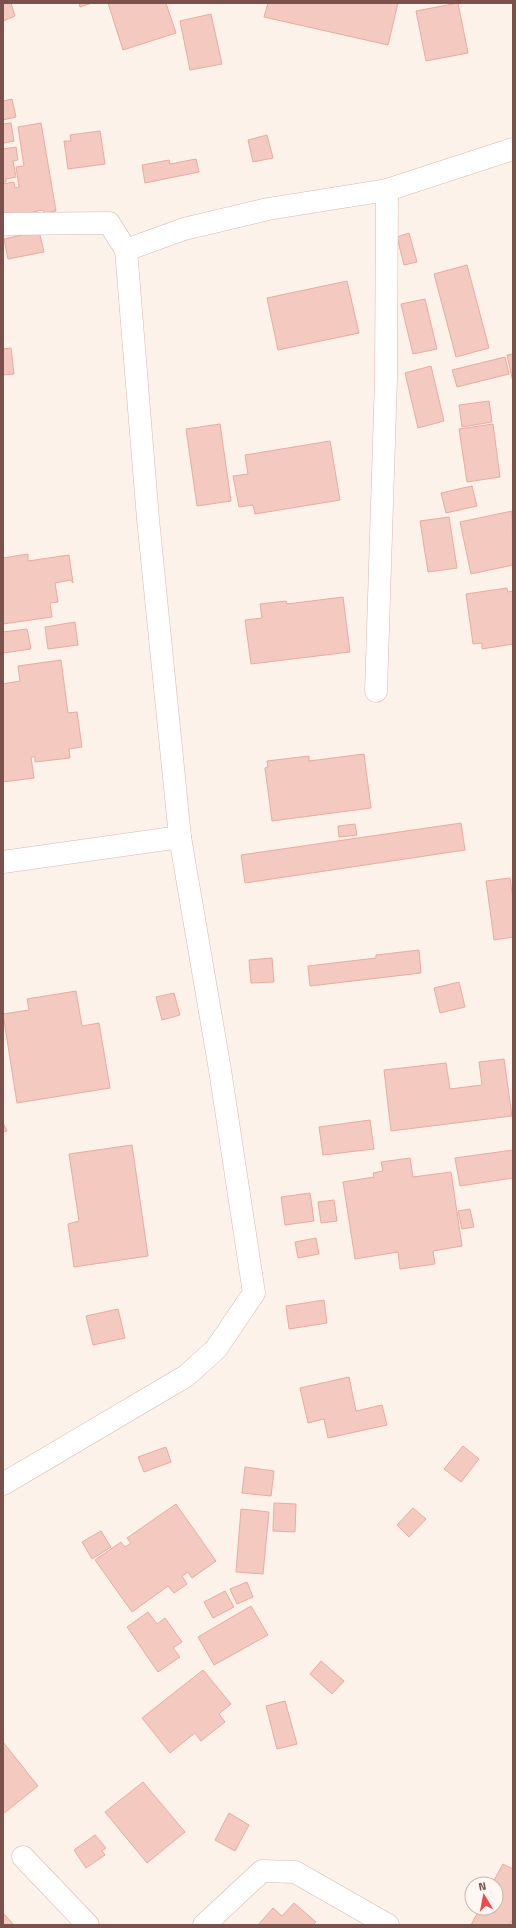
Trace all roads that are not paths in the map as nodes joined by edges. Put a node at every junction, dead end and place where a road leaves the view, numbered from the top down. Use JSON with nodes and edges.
{"nodes":[{"id":1,"x":513,"y":149,"type":"edge"},
{"id":2,"x":387,"y":190,"type":"junction"},
{"id":3,"x":3,"y":224,"type":"edge"},
{"id":4,"x":126,"y":250,"type":"junction"},
{"id":5,"x":376,"y":691,"type":"dead end"},
{"id":6,"x":180,"y":837,"type":"junction"},
{"id":7,"x":3,"y":862,"type":"edge"},
{"id":8,"x":3,"y":1484,"type":"edge"},
{"id":9,"x":23,"y":1857,"type":"dead end"},
{"id":10,"x":88,"y":1925,"type":"edge"},
{"id":11,"x":204,"y":1925,"type":"edge"},
{"id":12,"x":388,"y":1925,"type":"edge"}],
"edges":[{"from":1,"to":2,"type":"street"},
{"from":2,"to":4,"type":"street"},
{"from":2,"to":5,"type":"street"},
{"from":3,"to":4,"type":"street"},
{"from":4,"to":6,"type":"street"},
{"from":6,"to":7,"type":"street"},
{"from":6,"to":8,"type":"street"},
{"from":9,"to":10,"type":"street"},
{"from":11,"to":12,"type":"street"}]}
